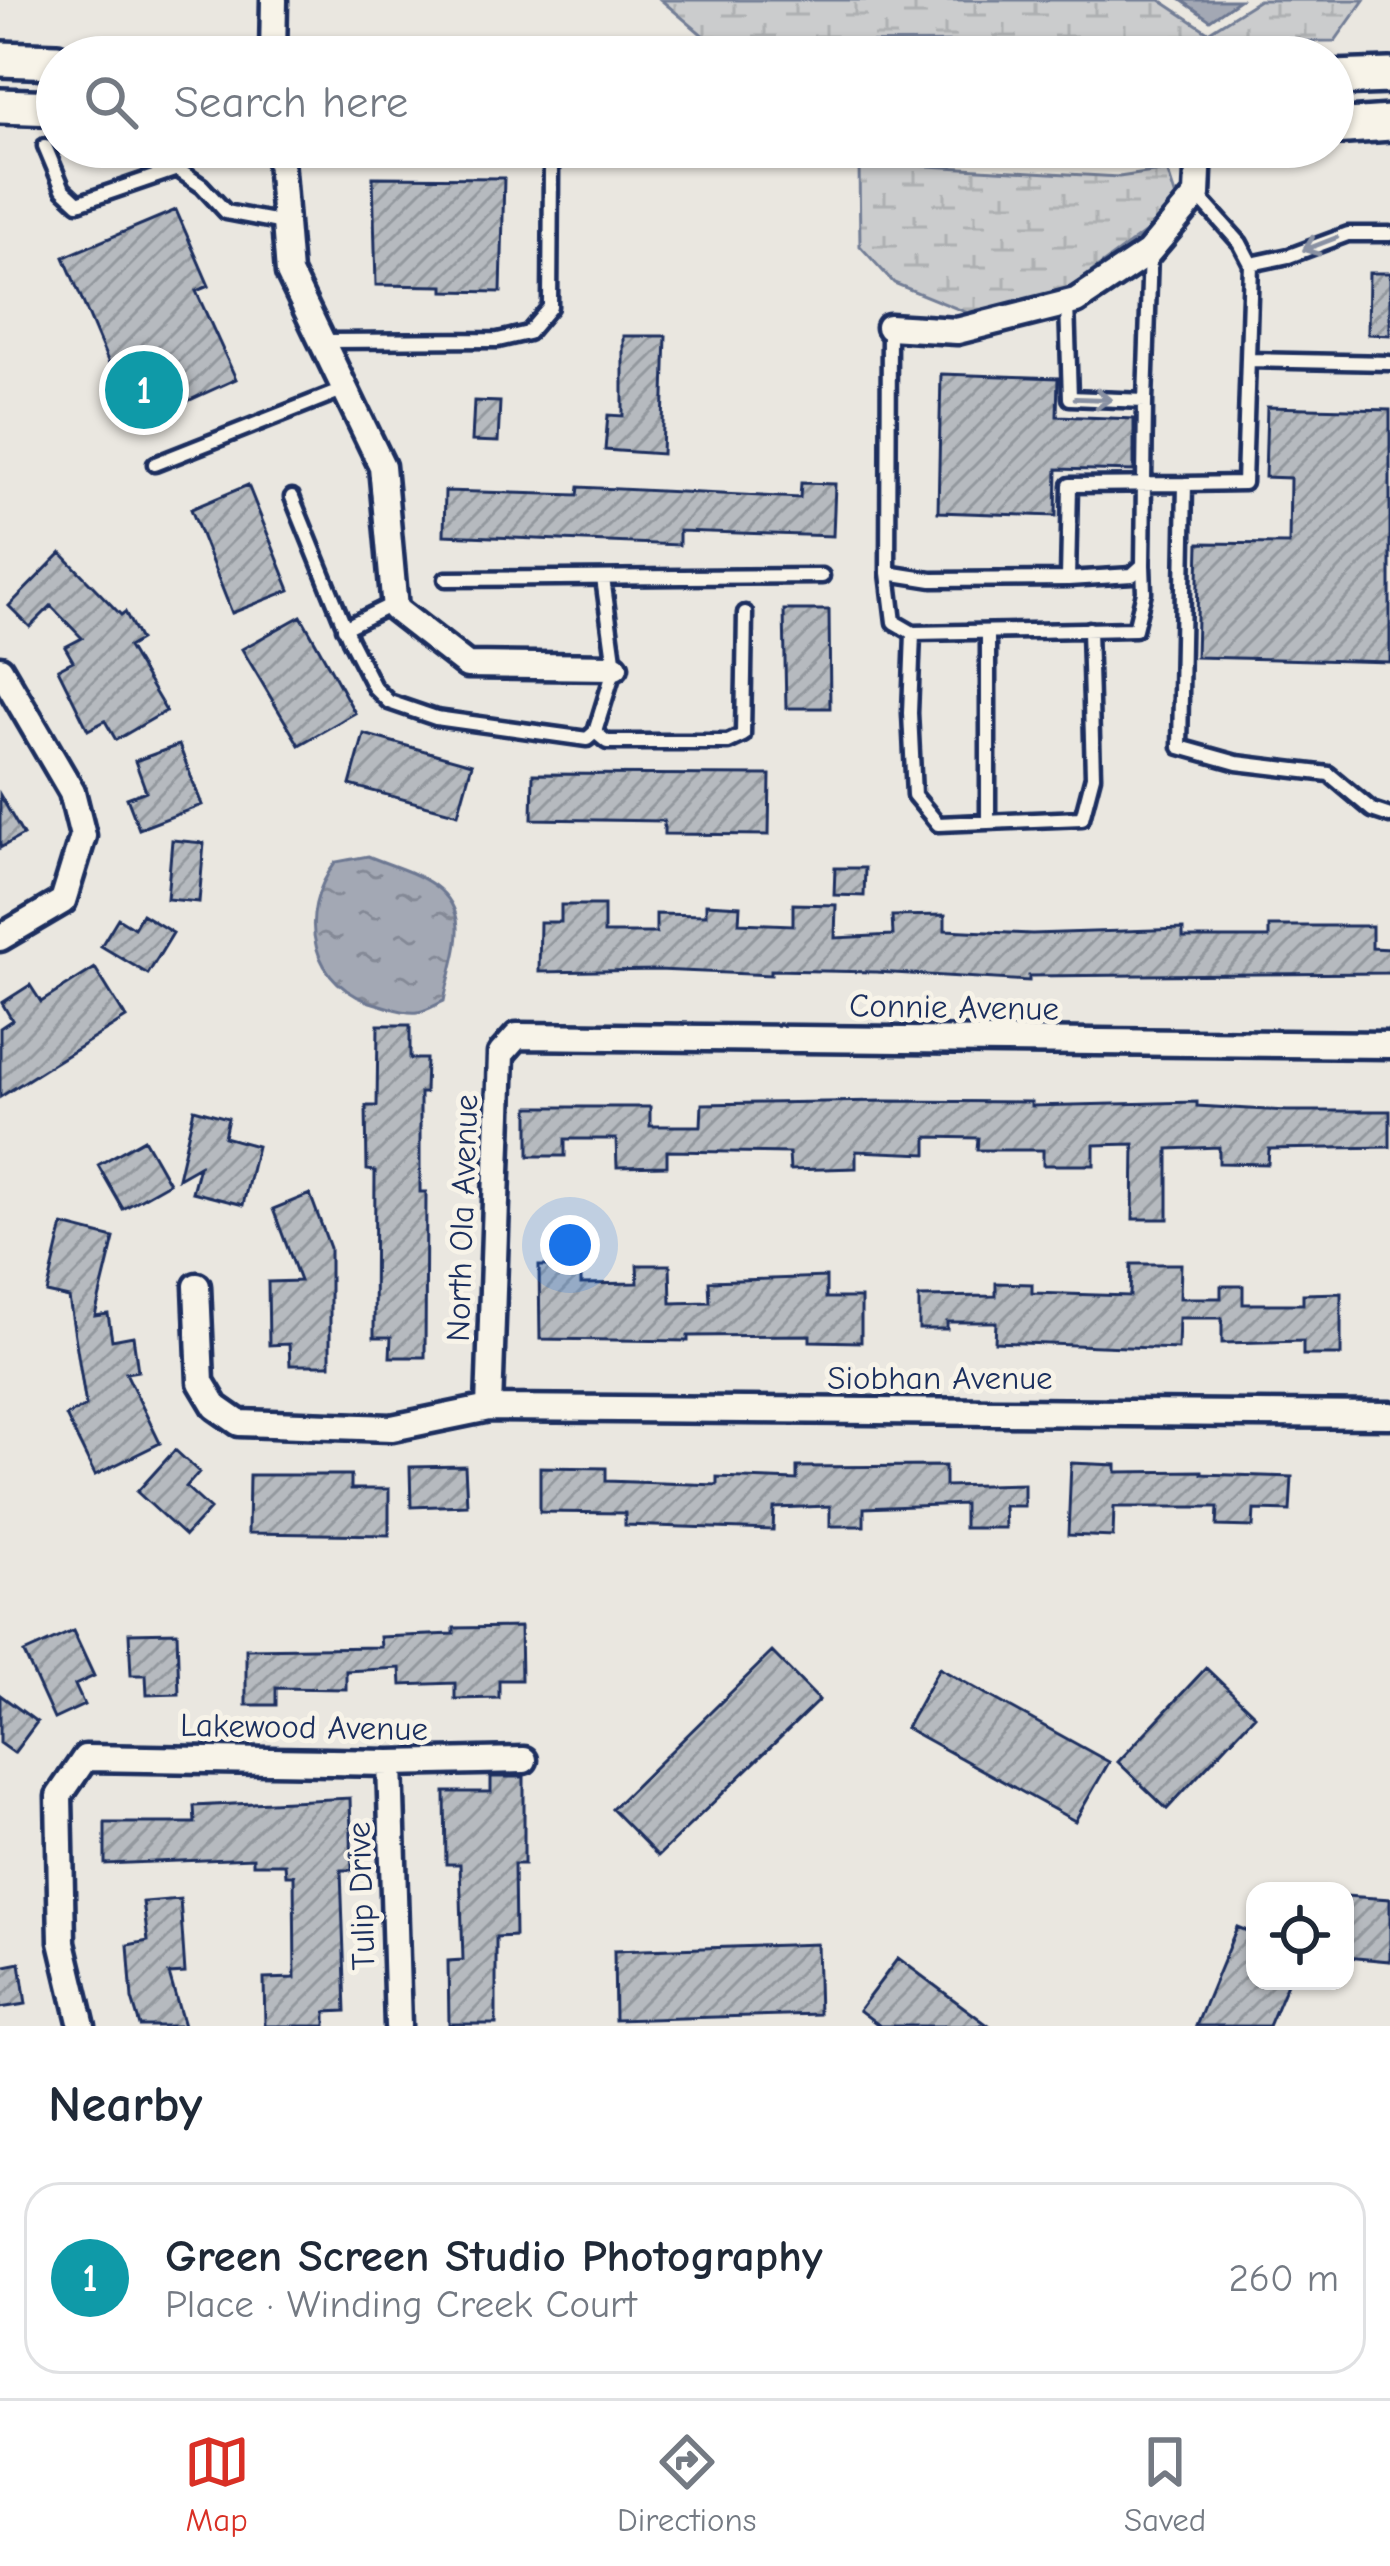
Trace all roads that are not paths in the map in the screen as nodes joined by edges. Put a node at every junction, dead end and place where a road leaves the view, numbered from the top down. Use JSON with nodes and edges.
{"nodes":[{"id":1,"x":274,"y":0,"type":"edge"},
{"id":2,"x":273,"y":36,"type":"edge"},
{"id":3,"x":0,"y":59,"type":"edge"},
{"id":4,"x":36,"y":60,"type":"edge"},
{"id":5,"x":1390,"y":76,"type":"edge"},
{"id":6,"x":1354,"y":77,"type":"edge"},
{"id":7,"x":0,"y":106,"type":"edge"},
{"id":8,"x":36,"y":107,"type":"edge"},
{"id":9,"x":1390,"y":123,"type":"edge"},
{"id":10,"x":1354,"y":126,"type":"edge"},
{"id":11,"x":54,"y":168,"type":"edge"},
{"id":12,"x":281,"y":168,"type":"edge"},
{"id":13,"x":551,"y":168,"type":"dead end"},
{"id":14,"x":1198,"y":168,"type":"edge"},
{"id":15,"x":1197,"y":195,"type":"junction"},
{"id":16,"x":285,"y":223,"type":"junction"},
{"id":17,"x":1390,"y":234,"type":"edge"},
{"id":18,"x":1150,"y":250,"type":"junction"},
{"id":19,"x":1251,"y":264,"type":"junction"},
{"id":20,"x":1067,"y":304,"type":"junction"},
{"id":21,"x":889,"y":327,"type":"joint"},
{"id":22,"x":324,"y":341,"type":"junction"},
{"id":23,"x":1248,"y":359,"type":"junction"},
{"id":24,"x":1390,"y":363,"type":"edge"},
{"id":25,"x":346,"y":388,"type":"junction"},
{"id":26,"x":1145,"y":400,"type":"junction"},
{"id":27,"x":154,"y":464,"type":"dead end"},
{"id":28,"x":1147,"y":484,"type":"junction"},
{"id":29,"x":1185,"y":484,"type":"junction"},
{"id":30,"x":292,"y":497,"type":"dead end"},
{"id":31,"x":1143,"y":566,"type":"junction"},
{"id":32,"x":888,"y":573,"type":"junction"},
{"id":33,"x":822,"y":576,"type":"dead end"},
{"id":34,"x":602,"y":578,"type":"junction"},
{"id":35,"x":446,"y":579,"type":"dead end"},
{"id":36,"x":1068,"y":579,"type":"junction"},
{"id":37,"x":394,"y":603,"type":"junction"},
{"id":38,"x":745,"y":613,"type":"dead end"},
{"id":39,"x":344,"y":628,"type":"junction"},
{"id":40,"x":1089,"y":629,"type":"junction"},
{"id":41,"x":988,"y":632,"type":"junction"},
{"id":42,"x":914,"y":633,"type":"junction"},
{"id":43,"x":615,"y":667,"type":"junction"},
{"id":44,"x":0,"y":669,"type":"edge"},
{"id":45,"x":595,"y":732,"type":"junction"},
{"id":46,"x":1390,"y":816,"type":"edge"},
{"id":47,"x":988,"y":822,"type":"junction"},
{"id":48,"x":0,"y":938,"type":"edge"},
{"id":49,"x":517,"y":1036,"type":"joint"},
{"id":50,"x":1390,"y":1045,"type":"edge"},
{"id":51,"x":197,"y":1286,"type":"dead end"},
{"id":52,"x":489,"y":1408,"type":"junction"},
{"id":53,"x":1390,"y":1415,"type":"edge"},
{"id":54,"x":524,"y":1760,"type":"dead end"},
{"id":55,"x":390,"y":1763,"type":"junction"},
{"id":56,"x":82,"y":2026,"type":"edge"},
{"id":57,"x":398,"y":2026,"type":"edge"}],
"edges":[{"from":1,"to":2,"type":"street"},
{"from":3,"to":4,"type":"main road"},
{"from":5,"to":6,"type":"main road"},
{"from":7,"to":8,"type":"main road"},
{"from":9,"to":10,"type":"main road"},
{"from":11,"to":16,"type":"lane"},
{"from":12,"to":16,"type":"street"},
{"from":13,"to":22,"type":"lane"},
{"from":14,"to":15,"type":"street"},
{"from":15,"to":18,"type":"street"},
{"from":15,"to":19,"type":"lane"},
{"from":16,"to":22,"type":"street"},
{"from":17,"to":19,"type":"lane","one_way":true},
{"from":18,"to":20,"type":"street"},
{"from":18,"to":26,"type":"lane"},
{"from":19,"to":23,"type":"lane"},
{"from":20,"to":21,"type":"street"},
{"from":20,"to":26,"type":"lane","one_way":true},
{"from":21,"to":32,"type":"lane"},
{"from":22,"to":25,"type":"street"},
{"from":23,"to":24,"type":"lane"},
{"from":23,"to":29,"type":"lane"},
{"from":25,"to":27,"type":"lane"},
{"from":25,"to":37,"type":"street"},
{"from":26,"to":28,"type":"lane"},
{"from":28,"to":29,"type":"lane"},
{"from":28,"to":31,"type":"lane"},
{"from":28,"to":36,"type":"lane"},
{"from":29,"to":46,"type":"lane"},
{"from":30,"to":39,"type":"lane"},
{"from":31,"to":36,"type":"lane"},
{"from":31,"to":40,"type":"lane"},
{"from":32,"to":36,"type":"lane"},
{"from":32,"to":42,"type":"lane"},
{"from":33,"to":34,"type":"lane"},
{"from":34,"to":35,"type":"lane"},
{"from":34,"to":43,"type":"lane"},
{"from":37,"to":39,"type":"lane"},
{"from":37,"to":43,"type":"street"},
{"from":38,"to":45,"type":"lane"},
{"from":39,"to":45,"type":"lane"},
{"from":40,"to":41,"type":"lane"},
{"from":40,"to":47,"type":"lane"},
{"from":41,"to":42,"type":"lane"},
{"from":41,"to":47,"type":"lane"},
{"from":42,"to":47,"type":"lane"},
{"from":43,"to":45,"type":"lane"},
{"from":44,"to":48,"type":"street"},
{"from":49,"to":50,"type":"street","name":"Connie Avenue"},
{"from":49,"to":52,"type":"street","name":"North Ola Avenue"},
{"from":51,"to":52,"type":"street","name":"Siobhan Avenue"},
{"from":52,"to":53,"type":"street","name":"Siobhan Avenue"},
{"from":54,"to":55,"type":"street","name":"Lakewood Avenue"},
{"from":55,"to":56,"type":"street","name":"Lakewood Avenue"},
{"from":55,"to":57,"type":"street","name":"Tulip Drive"}]}
